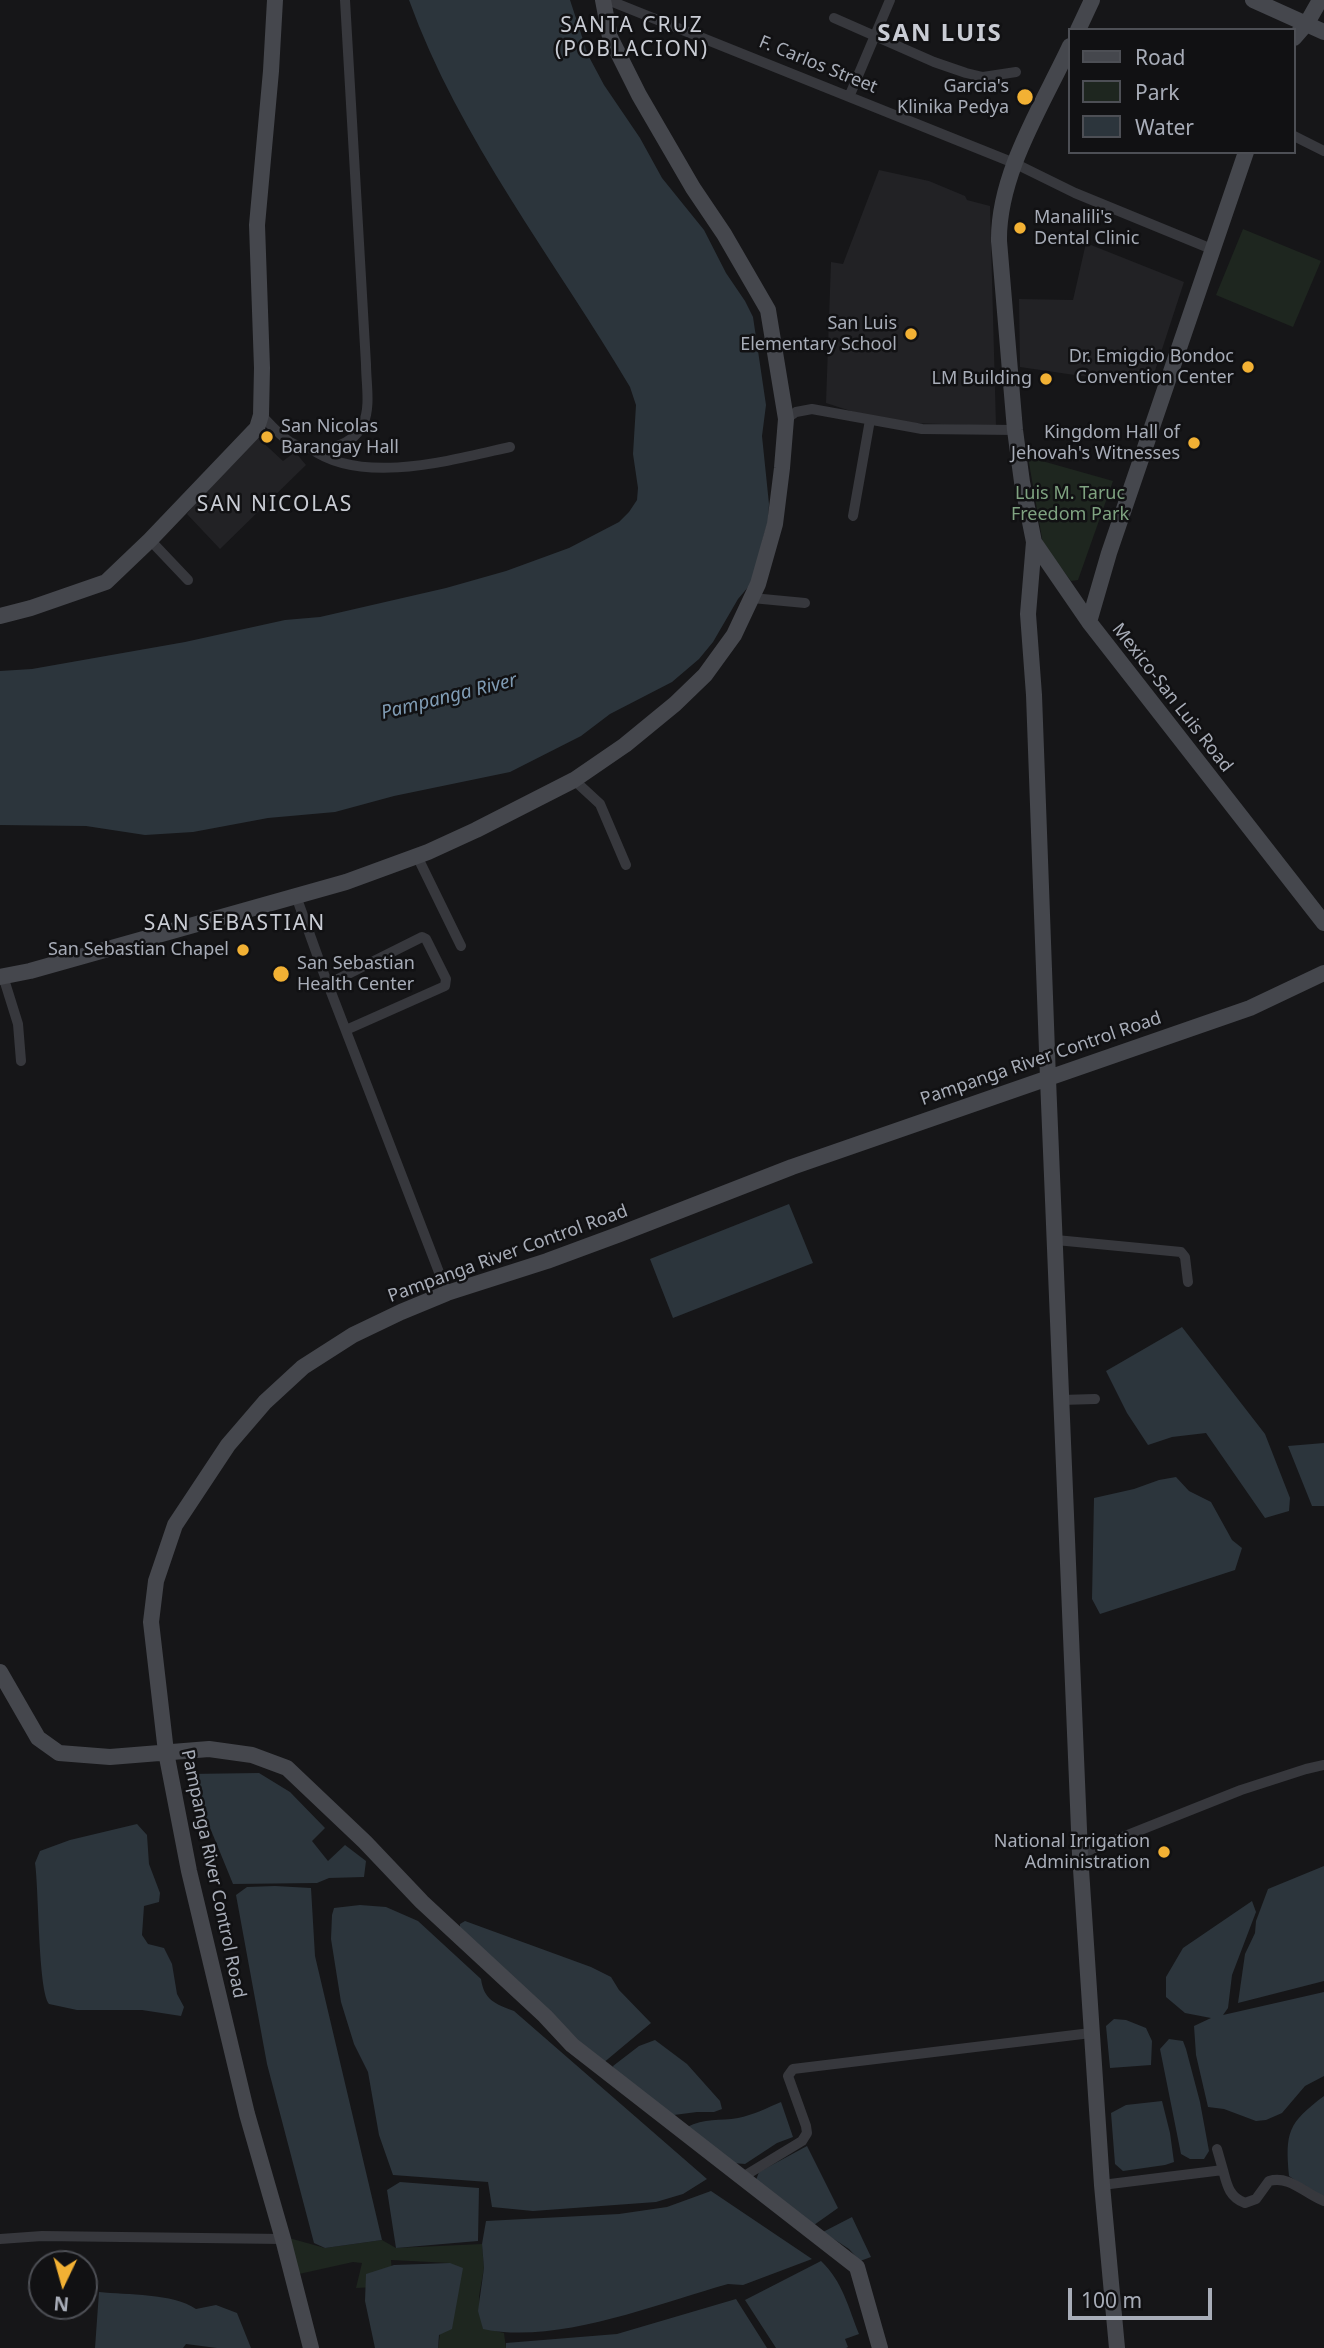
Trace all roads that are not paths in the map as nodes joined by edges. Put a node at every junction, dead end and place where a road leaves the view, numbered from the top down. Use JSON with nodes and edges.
{"nodes":[{"id":1,"x":275,"y":0,"type":"edge"},
{"id":2,"x":345,"y":0,"type":"edge"},
{"id":3,"x":606,"y":0,"type":"edge"},
{"id":4,"x":890,"y":0,"type":"edge"},
{"id":5,"x":1091,"y":0,"type":"edge"},
{"id":6,"x":1253,"y":0,"type":"edge"},
{"id":7,"x":1319,"y":3,"type":"edge"},
{"id":8,"x":834,"y":18,"type":"dead end"},
{"id":9,"x":1307,"y":23,"type":"junction"},
{"id":10,"x":1079,"y":28,"type":"edge"},
{"id":11,"x":1324,"y":32,"type":"edge"},
{"id":12,"x":873,"y":35,"type":"junction"},
{"id":13,"x":1296,"y":36,"type":"edge"},
{"id":14,"x":1068,"y":50,"type":"edge"},
{"id":15,"x":1016,"y":72,"type":"dead end"},
{"id":16,"x":849,"y":97,"type":"junction"},
{"id":17,"x":1296,"y":137,"type":"edge"},
{"id":18,"x":1324,"y":151,"type":"edge"},
{"id":19,"x":1245,"y":154,"type":"edge"},
{"id":20,"x":1014,"y":163,"type":"junction"},
{"id":21,"x":1214,"y":250,"type":"junction"},
{"id":22,"x":261,"y":415,"type":"junction"},
{"id":23,"x":786,"y":419,"type":"junction"},
{"id":24,"x":870,"y":419,"type":"junction"},
{"id":25,"x":1015,"y":430,"type":"junction"},
{"id":26,"x":510,"y":447,"type":"dead end"},
{"id":27,"x":310,"y":448,"type":"junction"},
{"id":28,"x":853,"y":516,"type":"dead end"},
{"id":29,"x":150,"y":540,"type":"junction"},
{"id":30,"x":1034,"y":542,"type":"junction"},
{"id":31,"x":188,"y":580,"type":"dead end"},
{"id":32,"x":752,"y":598,"type":"junction"},
{"id":33,"x":804,"y":603,"type":"dead end"},
{"id":34,"x":0,"y":616,"type":"edge"},
{"id":35,"x":1089,"y":622,"type":"junction"},
{"id":36,"x":574,"y":780,"type":"junction"},
{"id":37,"x":417,"y":856,"type":"junction"},
{"id":38,"x":626,"y":865,"type":"dead end"},
{"id":39,"x":296,"y":896,"type":"junction"},
{"id":40,"x":1324,"y":923,"type":"edge"},
{"id":41,"x":461,"y":946,"type":"dead end"},
{"id":42,"x":1324,"y":973,"type":"edge"},
{"id":43,"x":2,"y":977,"type":"edge"},
{"id":44,"x":328,"y":984,"type":"junction"},
{"id":45,"x":346,"y":1030,"type":"junction"},
{"id":46,"x":22,"y":1061,"type":"dead end"},
{"id":47,"x":1048,"y":1079,"type":"junction"},
{"id":48,"x":1056,"y":1240,"type":"junction"},
{"id":49,"x":1188,"y":1282,"type":"dead end"},
{"id":50,"x":447,"y":1293,"type":"junction"},
{"id":51,"x":1095,"y":1399,"type":"dead end"},
{"id":52,"x":1061,"y":1400,"type":"junction"},
{"id":53,"x":0,"y":1672,"type":"edge"},
{"id":54,"x":166,"y":1752,"type":"junction"},
{"id":55,"x":1324,"y":1765,"type":"edge"},
{"id":56,"x":1080,"y":1854,"type":"junction"},
{"id":57,"x":1091,"y":2033,"type":"junction"},
{"id":58,"x":1217,"y":2149,"type":"dead end"},
{"id":59,"x":1223,"y":2170,"type":"junction"},
{"id":60,"x":741,"y":2178,"type":"junction"},
{"id":61,"x":1102,"y":2186,"type":"junction"},
{"id":62,"x":1324,"y":2201,"type":"edge"},
{"id":63,"x":0,"y":2239,"type":"edge"},
{"id":64,"x":283,"y":2239,"type":"junction"},
{"id":65,"x":311,"y":2348,"type":"edge"},
{"id":66,"x":880,"y":2348,"type":"edge"},
{"id":67,"x":1117,"y":2348,"type":"edge"}],
"edges":[{"from":1,"to":22,"type":"street"},
{"from":2,"to":27,"type":"street"},
{"from":3,"to":16,"type":"street","name":"F. Carlos Street"},
{"from":3,"to":23,"type":"street"},
{"from":4,"to":12,"type":"street"},
{"from":5,"to":10,"type":"street"},
{"from":6,"to":9,"type":"street"},
{"from":7,"to":9,"type":"street"},
{"from":8,"to":12,"type":"street"},
{"from":9,"to":11,"type":"street"},
{"from":9,"to":13,"type":"street"},
{"from":12,"to":15,"type":"street"},
{"from":12,"to":16,"type":"street"},
{"from":14,"to":20,"type":"street"},
{"from":16,"to":20,"type":"street","name":"F. Carlos Street"},
{"from":17,"to":18,"type":"street"},
{"from":19,"to":21,"type":"street","name":"Mexico-San Luis Road"},
{"from":20,"to":21,"type":"street","name":"F. Carlos Street"},
{"from":20,"to":25,"type":"street"},
{"from":21,"to":35,"type":"street","name":"Mexico-San Luis Road"},
{"from":22,"to":27,"type":"street"},
{"from":22,"to":29,"type":"street"},
{"from":23,"to":24,"type":"street"},
{"from":23,"to":32,"type":"street"},
{"from":24,"to":25,"type":"street"},
{"from":24,"to":28,"type":"street"},
{"from":25,"to":30,"type":"street"},
{"from":26,"to":27,"type":"street"},
{"from":29,"to":31,"type":"street"},
{"from":29,"to":34,"type":"street"},
{"from":30,"to":35,"type":"street"},
{"from":30,"to":47,"type":"street"},
{"from":32,"to":33,"type":"street"},
{"from":32,"to":36,"type":"street"},
{"from":35,"to":40,"type":"street","name":"Mexico-San Luis Road"},
{"from":36,"to":37,"type":"street"},
{"from":36,"to":38,"type":"street"},
{"from":37,"to":39,"type":"street"},
{"from":37,"to":41,"type":"street"},
{"from":39,"to":43,"type":"street"},
{"from":39,"to":44,"type":"street"},
{"from":42,"to":47,"type":"street","name":"Pampanga River Control Road"},
{"from":43,"to":46,"type":"street"},
{"from":44,"to":45,"type":"street"},
{"from":44,"to":45,"type":"street"},
{"from":45,"to":50,"type":"street"},
{"from":47,"to":48,"type":"street"},
{"from":47,"to":50,"type":"street","name":"Pampanga River Control Road"},
{"from":48,"to":49,"type":"street"},
{"from":48,"to":52,"type":"street"},
{"from":50,"to":54,"type":"street","name":"Pampanga River Control Road"},
{"from":51,"to":52,"type":"street"},
{"from":52,"to":56,"type":"street"},
{"from":53,"to":54,"type":"street"},
{"from":54,"to":60,"type":"street"},
{"from":54,"to":64,"type":"street","name":"Pampanga River Control Road"},
{"from":55,"to":56,"type":"street"},
{"from":56,"to":57,"type":"street"},
{"from":57,"to":60,"type":"street"},
{"from":57,"to":61,"type":"street"},
{"from":58,"to":59,"type":"street"},
{"from":59,"to":61,"type":"street"},
{"from":59,"to":62,"type":"street"},
{"from":60,"to":66,"type":"street"},
{"from":61,"to":67,"type":"street"},
{"from":63,"to":64,"type":"street"},
{"from":64,"to":65,"type":"street","name":"Pampanga River Control Road"}]}
